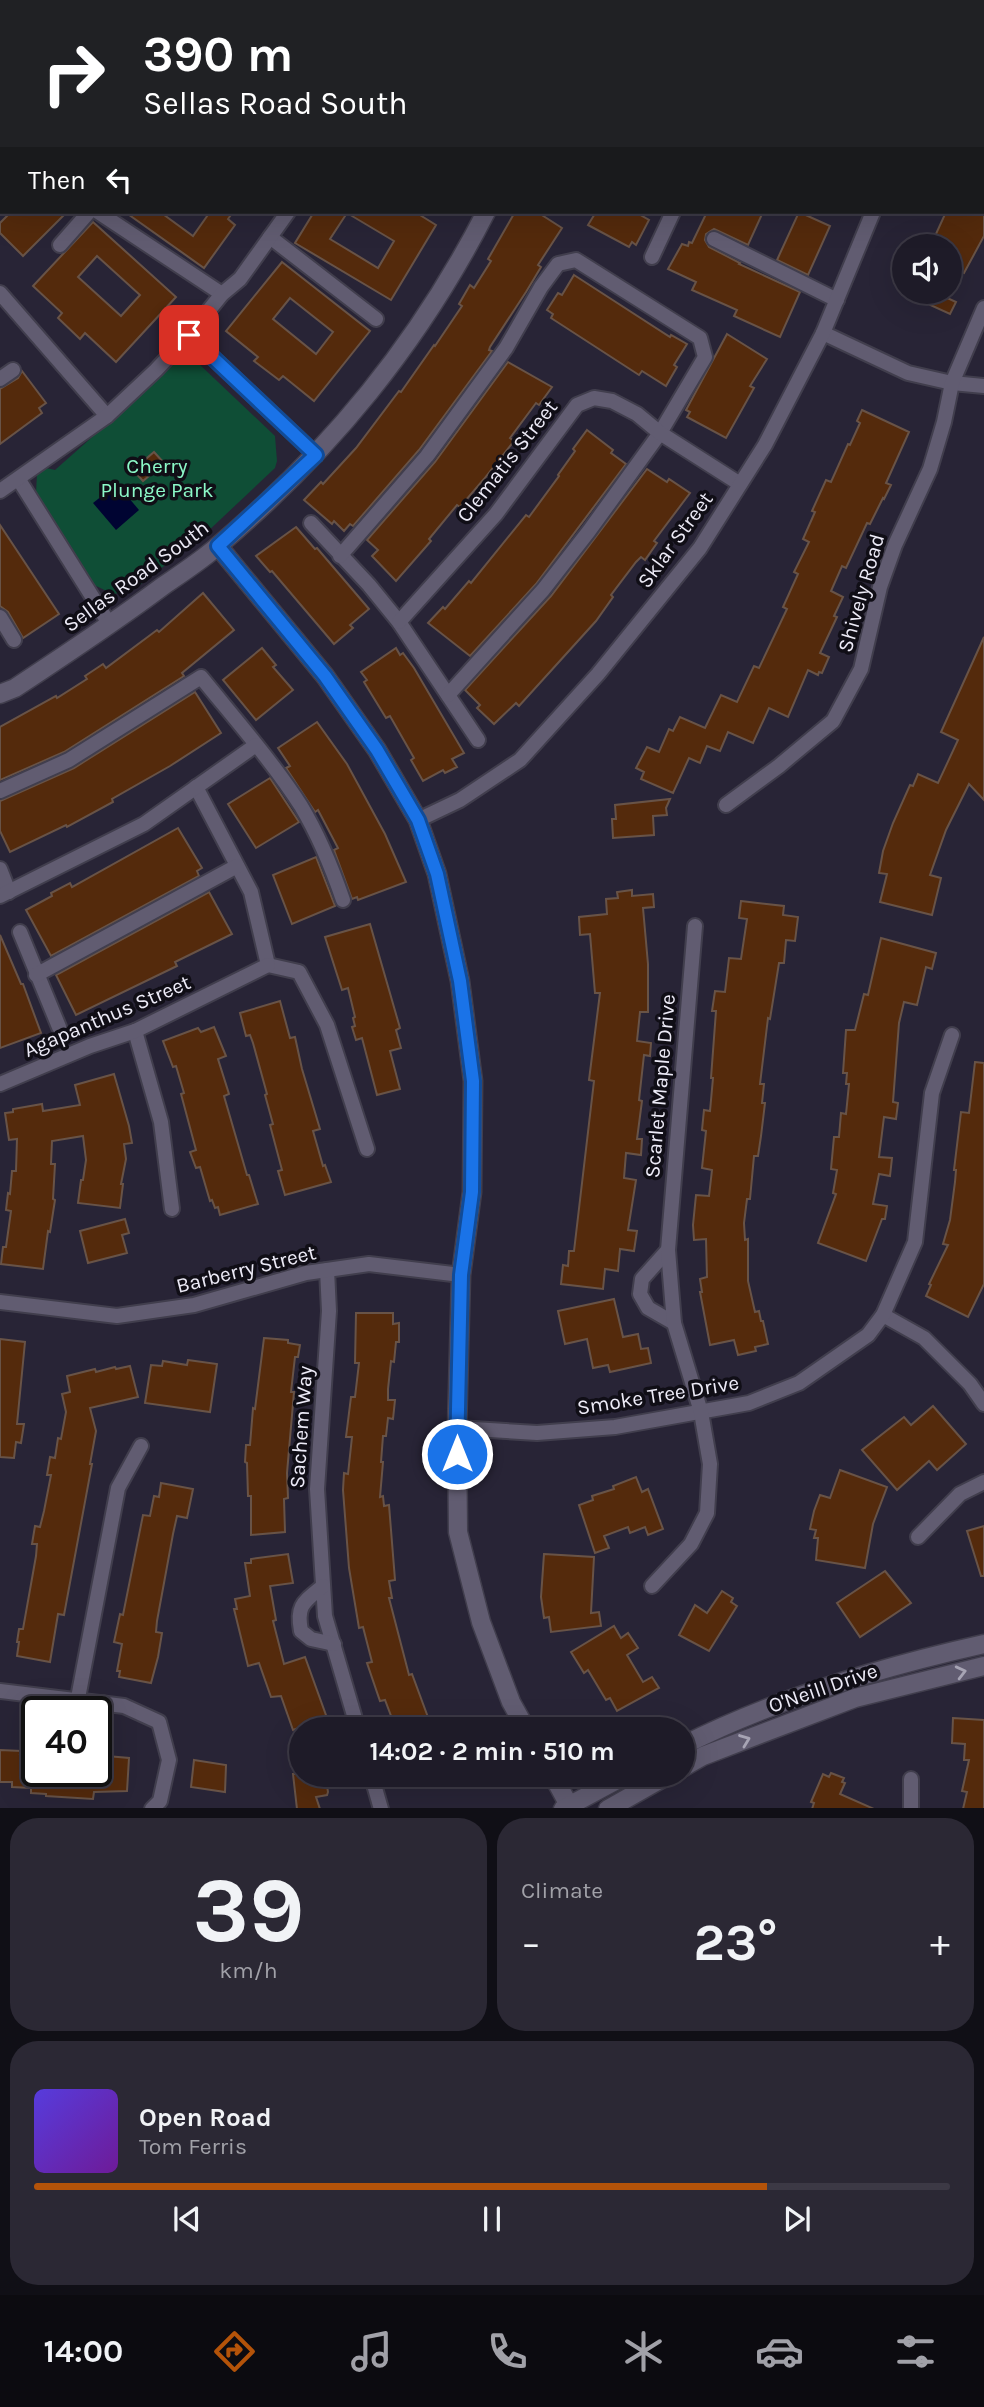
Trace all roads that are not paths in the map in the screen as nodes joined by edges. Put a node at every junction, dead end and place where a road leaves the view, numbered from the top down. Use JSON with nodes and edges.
{"nodes":[{"id":1,"x":87,"y":214,"type":"edge"},
{"id":2,"x":101,"y":214,"type":"edge"},
{"id":3,"x":287,"y":214,"type":"edge"},
{"id":4,"x":485,"y":214,"type":"edge"},
{"id":5,"x":672,"y":214,"type":"edge"},
{"id":6,"x":872,"y":214,"type":"edge"},
{"id":7,"x":270,"y":237,"type":"junction"},
{"id":8,"x":714,"y":239,"type":"dead end"},
{"id":9,"x":60,"y":245,"type":"dead end"},
{"id":10,"x":652,"y":257,"type":"dead end"},
{"id":11,"x":0,"y":293,"type":"edge"},
{"id":12,"x":222,"y":294,"type":"junction"},
{"id":13,"x":837,"y":300,"type":"junction"},
{"id":14,"x":984,"y":308,"type":"edge"},
{"id":15,"x":376,"y":319,"type":"dead end"},
{"id":16,"x":823,"y":333,"type":"junction"},
{"id":17,"x":189,"y":335,"type":"junction"},
{"id":18,"x":13,"y":370,"type":"dead end"},
{"id":19,"x":0,"y":379,"type":"edge"},
{"id":20,"x":952,"y":383,"type":"junction"},
{"id":21,"x":984,"y":386,"type":"edge"},
{"id":22,"x":107,"y":416,"type":"junction"},
{"id":23,"x":660,"y":433,"type":"junction"},
{"id":24,"x":316,"y":455,"type":"junction"},
{"id":25,"x":19,"y":480,"type":"junction"},
{"id":26,"x":740,"y":484,"type":"junction"},
{"id":27,"x":0,"y":492,"type":"edge"},
{"id":28,"x":311,"y":523,"type":"dead end"},
{"id":29,"x":218,"y":546,"type":"junction"},
{"id":30,"x":341,"y":556,"type":"junction"},
{"id":31,"x":0,"y":617,"type":"edge"},
{"id":32,"x":399,"y":622,"type":"junction"},
{"id":33,"x":110,"y":625,"type":"junction"},
{"id":34,"x":14,"y":640,"type":"dead end"},
{"id":35,"x":0,"y":694,"type":"edge"},
{"id":36,"x":447,"y":695,"type":"junction"},
{"id":37,"x":478,"y":740,"type":"dead end"},
{"id":38,"x":256,"y":745,"type":"junction"},
{"id":39,"x":196,"y":787,"type":"junction"},
{"id":40,"x":0,"y":791,"type":"edge"},
{"id":41,"x":726,"y":805,"type":"dead end"},
{"id":42,"x":418,"y":820,"type":"junction"},
{"id":43,"x":237,"y":866,"type":"junction"},
{"id":44,"x":0,"y":869,"type":"edge"},
{"id":45,"x":4,"y":894,"type":"edge"},
{"id":46,"x":343,"y":900,"type":"dead end"},
{"id":47,"x":695,"y":926,"type":"dead end"},
{"id":48,"x":20,"y":932,"type":"dead end"},
{"id":49,"x":268,"y":965,"type":"junction"},
{"id":50,"x":36,"y":975,"type":"junction"},
{"id":51,"x":59,"y":1027,"type":"dead end"},
{"id":52,"x":135,"y":1031,"type":"junction"},
{"id":53,"x":953,"y":1035,"type":"dead end"},
{"id":54,"x":0,"y":1084,"type":"edge"},
{"id":55,"x":367,"y":1149,"type":"dead end"},
{"id":56,"x":172,"y":1209,"type":"dead end"},
{"id":57,"x":667,"y":1250,"type":"junction"},
{"id":58,"x":327,"y":1270,"type":"junction"},
{"id":59,"x":461,"y":1275,"type":"junction"},
{"id":60,"x":0,"y":1302,"type":"edge"},
{"id":61,"x":883,"y":1315,"type":"junction"},
{"id":62,"x":674,"y":1323,"type":"junction"},
{"id":63,"x":984,"y":1405,"type":"edge"},
{"id":64,"x":701,"y":1412,"type":"junction"},
{"id":65,"x":457,"y":1428,"type":"junction"},
{"id":66,"x":141,"y":1446,"type":"dead end"},
{"id":67,"x":984,"y":1482,"type":"edge"},
{"id":68,"x":918,"y":1537,"type":"dead end"},
{"id":69,"x":323,"y":1586,"type":"junction"},
{"id":70,"x":652,"y":1587,"type":"dead end"},
{"id":71,"x":334,"y":1644,"type":"junction"},
{"id":72,"x":984,"y":1644,"type":"edge"},
{"id":73,"x":984,"y":1666,"type":"edge"},
{"id":74,"x":0,"y":1690,"type":"edge"},
{"id":75,"x":58,"y":1696,"type":"edge"},
{"id":76,"x":78,"y":1696,"type":"edge"},
{"id":77,"x":112,"y":1704,"type":"edge"},
{"id":78,"x":355,"y":1717,"type":"edge"},
{"id":79,"x":519,"y":1717,"type":"edge"},
{"id":80,"x":695,"y":1740,"type":"edge"},
{"id":81,"x":695,"y":1761,"type":"edge"},
{"id":82,"x":911,"y":1779,"type":"dead end"},
{"id":83,"x":375,"y":1787,"type":"edge"},
{"id":84,"x":558,"y":1787,"type":"edge"},
{"id":85,"x":604,"y":1787,"type":"edge"},
{"id":86,"x":646,"y":1787,"type":"edge"},
{"id":87,"x":568,"y":1807,"type":"edge"},
{"id":88,"x":152,"y":1808,"type":"edge"},
{"id":89,"x":381,"y":1808,"type":"edge"},
{"id":90,"x":608,"y":1808,"type":"edge"},
{"id":91,"x":911,"y":1808,"type":"edge"}],
"edges":[{"from":1,"to":9,"type":"street"},
{"from":2,"to":12,"type":"street"},
{"from":3,"to":7,"type":"street"},
{"from":4,"to":24,"type":"street","name":"Sellas Road South"},
{"from":5,"to":10,"type":"street"},
{"from":6,"to":13,"type":"street","name":"Sklar Street"},
{"from":7,"to":12,"type":"street"},
{"from":7,"to":15,"type":"street"},
{"from":8,"to":13,"type":"street"},
{"from":11,"to":22,"type":"street"},
{"from":12,"to":17,"type":"street"},
{"from":13,"to":16,"type":"street","name":"Sklar Street"},
{"from":14,"to":20,"type":"street","name":"Shively Road"},
{"from":16,"to":20,"type":"street"},
{"from":16,"to":26,"type":"street","name":"Sklar Street"},
{"from":17,"to":22,"type":"street"},
{"from":17,"to":24,"type":"street"},
{"from":18,"to":19,"type":"street"},
{"from":20,"to":21,"type":"street"},
{"from":20,"to":41,"type":"street","name":"Shively Road"},
{"from":22,"to":25,"type":"street"},
{"from":23,"to":26,"type":"street","name":"Clematis Street"},
{"from":23,"to":30,"type":"street"},
{"from":23,"to":32,"type":"street","name":"Clematis Street"},
{"from":23,"to":36,"type":"street"},
{"from":24,"to":29,"type":"street","name":"Sellas Road South"},
{"from":25,"to":27,"type":"street"},
{"from":25,"to":33,"type":"street"},
{"from":26,"to":42,"type":"street","name":"Sklar Street"},
{"from":28,"to":30,"type":"street"},
{"from":29,"to":33,"type":"street","name":"Sellas Road South"},
{"from":29,"to":42,"type":"street"},
{"from":30,"to":32,"type":"street"},
{"from":31,"to":34,"type":"street"},
{"from":32,"to":36,"type":"street"},
{"from":33,"to":35,"type":"street","name":"Sellas Road South"},
{"from":36,"to":37,"type":"street"},
{"from":38,"to":39,"type":"street"},
{"from":38,"to":40,"type":"street"},
{"from":38,"to":46,"type":"street"},
{"from":39,"to":43,"type":"street"},
{"from":39,"to":45,"type":"street"},
{"from":42,"to":59,"type":"street"},
{"from":43,"to":49,"type":"street"},
{"from":43,"to":50,"type":"street"},
{"from":44,"to":45,"type":"street"},
{"from":47,"to":57,"type":"street","name":"Scarlet Maple Drive"},
{"from":48,"to":50,"type":"street"},
{"from":49,"to":52,"type":"street","name":"Agapanthus Street"},
{"from":49,"to":55,"type":"street"},
{"from":50,"to":51,"type":"street"},
{"from":52,"to":54,"type":"street","name":"Agapanthus Street"},
{"from":52,"to":56,"type":"street"},
{"from":53,"to":61,"type":"street","name":"Smoke Tree Drive"},
{"from":57,"to":62,"type":"street","name":"Scarlet Maple Drive"},
{"from":57,"to":62,"type":"street"},
{"from":58,"to":59,"type":"street","name":"Barberry Street"},
{"from":58,"to":60,"type":"street","name":"Barberry Street"},
{"from":58,"to":69,"type":"street","name":"Sachem Way"},
{"from":59,"to":65,"type":"street"},
{"from":61,"to":63,"type":"street"},
{"from":61,"to":64,"type":"street","name":"Smoke Tree Drive"},
{"from":62,"to":64,"type":"street","name":"Scarlet Maple Drive"},
{"from":64,"to":65,"type":"street","name":"Smoke Tree Drive"},
{"from":64,"to":70,"type":"street","name":"Scarlet Maple Drive"},
{"from":65,"to":79,"type":"street"},
{"from":66,"to":76,"type":"street"},
{"from":67,"to":68,"type":"street"},
{"from":69,"to":71,"type":"street","name":"Sachem Way"},
{"from":69,"to":71,"type":"street"},
{"from":71,"to":78,"type":"street","name":"Sachem Way"},
{"from":72,"to":80,"type":"street","name":"O'Neill Drive"},
{"from":81,"to":73,"type":"street","name":"O'Neill Drive","one_way":true},
{"from":74,"to":75,"type":"street"},
{"from":77,"to":88,"type":"street"},
{"from":82,"to":91,"type":"street"},
{"from":83,"to":89,"type":"street"},
{"from":84,"to":87,"type":"street"},
{"from":85,"to":87,"type":"street"},
{"from":86,"to":90,"type":"street"}]}
